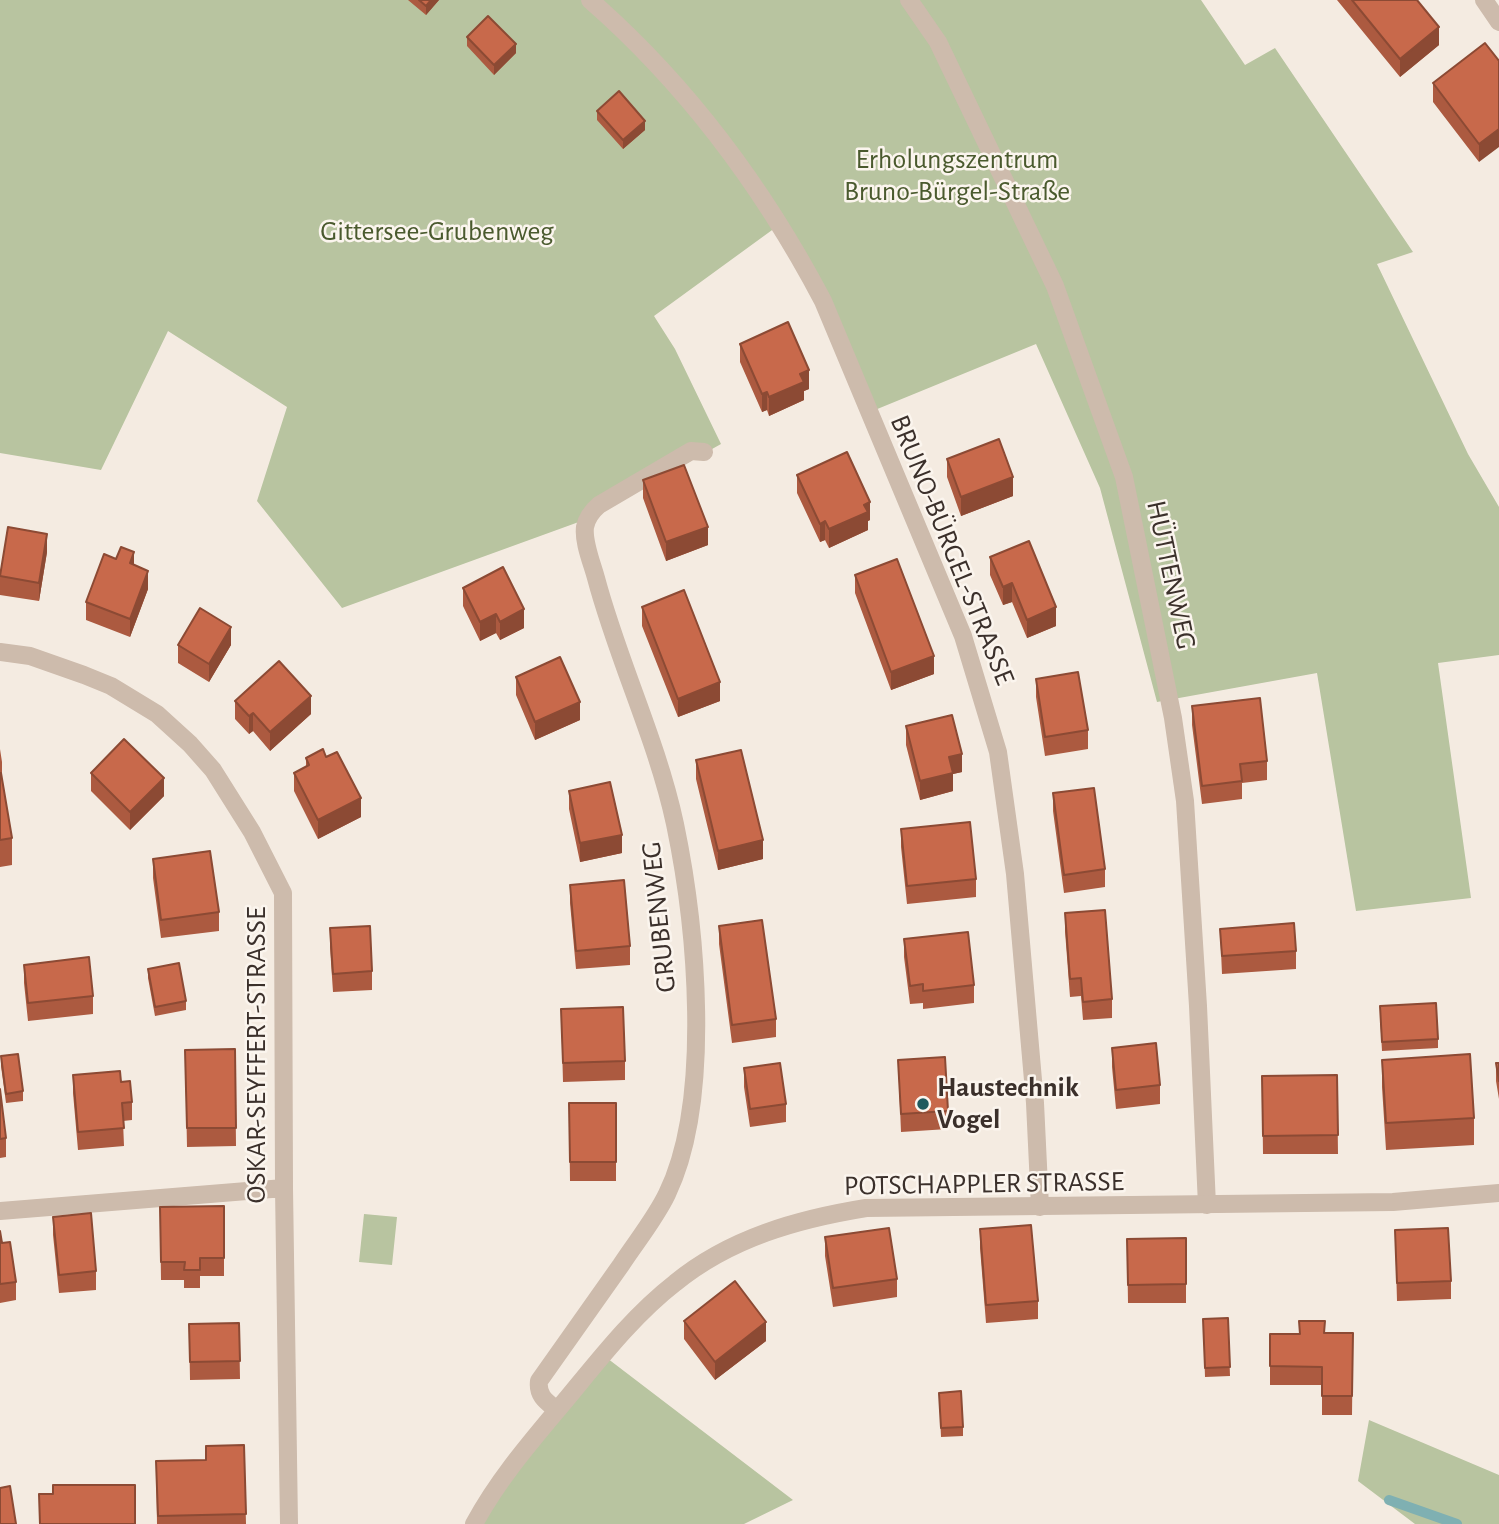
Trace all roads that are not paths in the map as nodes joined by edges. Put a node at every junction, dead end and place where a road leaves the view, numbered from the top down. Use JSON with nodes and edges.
{"nodes":[{"id":1,"x":590,"y":0,"type":"edge"},
{"id":2,"x":909,"y":0,"type":"edge"},
{"id":3,"x":1484,"y":0,"type":"edge"},
{"id":4,"x":1499,"y":22,"type":"edge"},
{"id":5,"x":704,"y":452,"type":"dead end"},
{"id":6,"x":0,"y":652,"type":"edge"},
{"id":7,"x":284,"y":1188,"type":"junction"},
{"id":8,"x":1499,"y":1193,"type":"edge"},
{"id":9,"x":1207,"y":1205,"type":"junction"},
{"id":10,"x":1040,"y":1207,"type":"junction"},
{"id":11,"x":0,"y":1211,"type":"edge"},
{"id":12,"x":557,"y":1410,"type":"junction"},
{"id":13,"x":289,"y":1524,"type":"edge"},
{"id":14,"x":474,"y":1524,"type":"edge"}],
"edges":[{"from":1,"to":10,"type":"street","name":"BRUNO-BÜRGEL-STRASSE"},
{"from":2,"to":9,"type":"street","name":"HÜTTENWEG"},
{"from":3,"to":4,"type":"street"},
{"from":5,"to":12,"type":"street","name":"GRUBENWEG"},
{"from":6,"to":7,"type":"street","name":"OSKAR-SEYFFERT-STRASSE"},
{"from":7,"to":11,"type":"street"},
{"from":7,"to":13,"type":"street","name":"OSKAR-SEYFFERT-STRASSE"},
{"from":8,"to":9,"type":"street","name":"POTSCHAPPLER STRASSE"},
{"from":9,"to":10,"type":"street","name":"POTSCHAPPLER STRASSE"},
{"from":10,"to":12,"type":"street","name":"POTSCHAPPLER STRASSE"},
{"from":12,"to":14,"type":"street","name":"POTSCHAPPLER STRASSE"}]}
